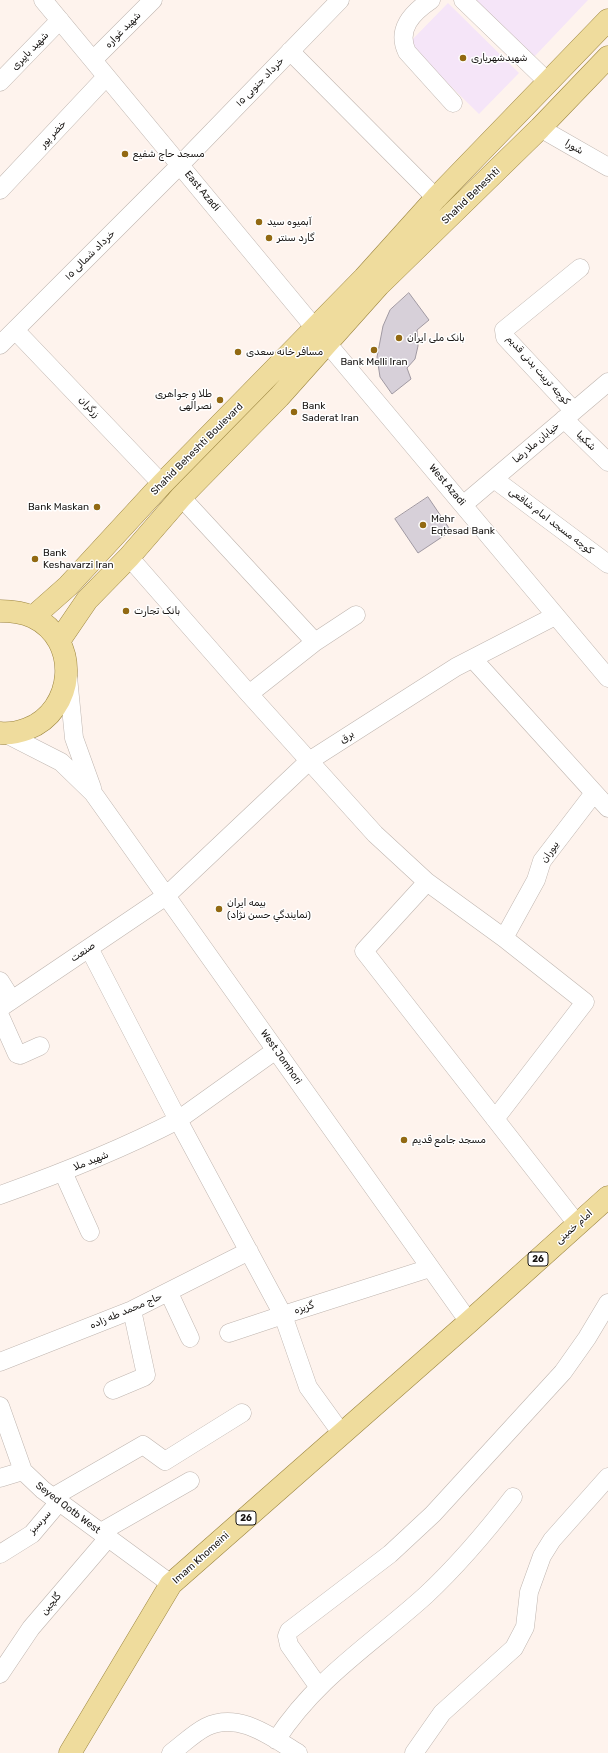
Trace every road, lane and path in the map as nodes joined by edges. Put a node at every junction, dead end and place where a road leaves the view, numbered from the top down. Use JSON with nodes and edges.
{"nodes":[{"id":1,"x":44,"y":0,"type":"edge"},
{"id":2,"x":153,"y":0,"type":"edge"},
{"id":3,"x":340,"y":0,"type":"edge"},
{"id":4,"x":431,"y":0,"type":"edge"},
{"id":5,"x":463,"y":0,"type":"edge"},
{"id":6,"x":60,"y":20,"type":"junction"},
{"id":7,"x":608,"y":20,"type":"edge"},
{"id":8,"x":290,"y":51,"type":"junction"},
{"id":9,"x":608,"y":57,"type":"edge"},
{"id":10,"x":93,"y":60,"type":"junction"},
{"id":11,"x":106,"y":77,"type":"junction"},
{"id":12,"x":0,"y":82,"type":"edge"},
{"id":13,"x":548,"y":82,"type":"junction"},
{"id":14,"x":453,"y":103,"type":"dead end"},
{"id":15,"x":540,"y":128,"type":"junction"},
{"id":16,"x":180,"y":165,"type":"junction"},
{"id":17,"x":608,"y":167,"type":"edge"},
{"id":18,"x":0,"y":190,"type":"edge"},
{"id":19,"x":436,"y":198,"type":"junction"},
{"id":20,"x":580,"y":268,"type":"dead end"},
{"id":21,"x":15,"y":330,"type":"junction"},
{"id":22,"x":321,"y":335,"type":"junction"},
{"id":23,"x":0,"y":345,"type":"edge"},
{"id":24,"x":347,"y":367,"type":"joint"},
{"id":25,"x":608,"y":382,"type":"edge"},
{"id":26,"x":569,"y":415,"type":"junction"},
{"id":27,"x":608,"y":462,"type":"edge"},
{"id":28,"x":494,"y":479,"type":"junction"},
{"id":29,"x":162,"y":484,"type":"junction"},
{"id":30,"x":181,"y":497,"type":"junction"},
{"id":31,"x":463,"y":505,"type":"junction"},
{"id":32,"x":129,"y":557,"type":"junction"},
{"id":33,"x":608,"y":564,"type":"edge"},
{"id":34,"x":0,"y":611,"type":"edge"},
{"id":35,"x":356,"y":615,"type":"dead end"},
{"id":36,"x":555,"y":616,"type":"junction"},
{"id":37,"x":33,"y":617,"type":"junction"},
{"id":38,"x":59,"y":641,"type":"junction"},
{"id":39,"x":315,"y":642,"type":"junction"},
{"id":40,"x":473,"y":658,"type":"junction"},
{"id":41,"x":67,"y":675,"type":"junction"},
{"id":42,"x":608,"y":678,"type":"edge"},
{"id":43,"x":249,"y":694,"type":"junction"},
{"id":44,"x":2,"y":733,"type":"edge"},
{"id":45,"x":309,"y":761,"type":"junction"},
{"id":46,"x":93,"y":793,"type":"junction"},
{"id":47,"x":594,"y":793,"type":"junction"},
{"id":48,"x":608,"y":808,"type":"edge"},
{"id":49,"x":427,"y":882,"type":"junction"},
{"id":50,"x":166,"y":896,"type":"junction"},
{"id":51,"x":504,"y":938,"type":"junction"},
{"id":52,"x":89,"y":948,"type":"junction"},
{"id":53,"x":0,"y":981,"type":"edge"},
{"id":54,"x":6,"y":1004,"type":"edge"},
{"id":55,"x":0,"y":1016,"type":"edge"},
{"id":56,"x":40,"y":1046,"type":"dead end"},
{"id":57,"x":276,"y":1050,"type":"junction"},
{"id":58,"x":495,"y":1119,"type":"junction"},
{"id":59,"x":178,"y":1120,"type":"junction"},
{"id":60,"x":63,"y":1172,"type":"junction"},
{"id":61,"x":0,"y":1195,"type":"edge"},
{"id":62,"x":608,"y":1197,"type":"edge"},
{"id":63,"x":577,"y":1224,"type":"junction"},
{"id":64,"x":90,"y":1232,"type":"dead end"},
{"id":65,"x":249,"y":1251,"type":"junction"},
{"id":66,"x":430,"y":1268,"type":"junction"},
{"id":67,"x":169,"y":1293,"type":"junction"},
{"id":68,"x":608,"y":1303,"type":"edge"},
{"id":69,"x":132,"y":1310,"type":"junction"},
{"id":70,"x":283,"y":1315,"type":"junction"},
{"id":71,"x":469,"y":1322,"type":"junction"},
{"id":72,"x":229,"y":1333,"type":"dead end"},
{"id":73,"x":190,"y":1338,"type":"dead end"},
{"id":74,"x":0,"y":1362,"type":"edge"},
{"id":75,"x":113,"y":1390,"type":"dead end"},
{"id":76,"x":0,"y":1406,"type":"edge"},
{"id":77,"x":242,"y":1413,"type":"dead end"},
{"id":78,"x":342,"y":1434,"type":"junction"},
{"id":79,"x":23,"y":1471,"type":"junction"},
{"id":80,"x":0,"y":1478,"type":"edge"},
{"id":81,"x":608,"y":1478,"type":"edge"},
{"id":82,"x":190,"y":1481,"type":"dead end"},
{"id":83,"x":513,"y":1497,"type":"dead end"},
{"id":84,"x":56,"y":1500,"type":"junction"},
{"id":85,"x":104,"y":1535,"type":"junction"},
{"id":86,"x":0,"y":1554,"type":"edge"},
{"id":87,"x":171,"y":1584,"type":"junction"},
{"id":88,"x":0,"y":1674,"type":"edge"},
{"id":89,"x":318,"y":1686,"type":"junction"},
{"id":90,"x":276,"y":1740,"type":"junction"},
{"id":91,"x":70,"y":1753,"type":"edge"},
{"id":92,"x":171,"y":1753,"type":"edge"},
{"id":93,"x":298,"y":1753,"type":"edge"},
{"id":94,"x":414,"y":1753,"type":"edge"}],
"edges":[{"from":1,"to":6,"type":"street","name":"East Azadi"},
{"from":2,"to":10,"type":"street","name":"شهید غواره"},
{"from":3,"to":8,"type":"street","name":"۱۵ خرداد جنوبی"},
{"from":4,"to":14,"type":"street"},
{"from":5,"to":13,"type":"street"},
{"from":6,"to":10,"type":"street","name":"East Azadi"},
{"from":6,"to":12,"type":"street","name":"شهید باپیری"},
{"from":7,"to":13,"type":"main road"},
{"from":8,"to":16,"type":"street","name":"۱۵ خرداد جنوبی"},
{"from":8,"to":19,"type":"street"},
{"from":9,"to":15,"type":"main road"},
{"from":10,"to":11,"type":"street","name":"East Azadi"},
{"from":11,"to":16,"type":"street","name":"East Azadi"},
{"from":11,"to":18,"type":"street","name":"خضر پور"},
{"from":13,"to":19,"type":"main road"},
{"from":15,"to":17,"type":"street","name":"شورا"},
{"from":15,"to":22,"type":"main road","name":"Shahid Beheshti Boulevard"},
{"from":16,"to":21,"type":"street","name":"۱۵ خرداد شمالی"},
{"from":16,"to":22,"type":"street","name":"East Azadi"},
{"from":19,"to":22,"type":"main road"},
{"from":20,"to":26,"type":"street","name":"کوچه تربیت بدنی قدیم"},
{"from":21,"to":23,"type":"street","name":"۱۵ خرداد شمالی"},
{"from":21,"to":29,"type":"street","name":"زرگران"},
{"from":22,"to":24,"type":"street","name":"East Azadi"},
{"from":22,"to":29,"type":"main road","name":"Shahid Beheshti Boulevard"},
{"from":22,"to":30,"type":"main road","name":"Shahid Beheshti Boulevard"},
{"from":24,"to":31,"type":"street","name":"West Azadi"},
{"from":25,"to":26,"type":"street","name":"خیابان ملا رضا"},
{"from":26,"to":27,"type":"street","name":"شکیبا"},
{"from":26,"to":28,"type":"street","name":"خیابان ملا رضا"},
{"from":28,"to":31,"type":"street","name":"خیابان ملا رضا"},
{"from":28,"to":33,"type":"street","name":"کوچه مسجد امام شافعی"},
{"from":29,"to":37,"type":"main road","name":"Shahid Beheshti Boulevard"},
{"from":30,"to":32,"type":"main road","name":"Shahid Beheshti Boulevard"},
{"from":30,"to":39,"type":"street"},
{"from":31,"to":36,"type":"street","name":"West Azadi"},
{"from":32,"to":38,"type":"main road","name":"Shahid Beheshti Boulevard"},
{"from":32,"to":43,"type":"street"},
{"from":34,"to":37,"type":"main road"},
{"from":35,"to":39,"type":"street"},
{"from":36,"to":40,"type":"street","name":"برق"},
{"from":36,"to":42,"type":"street","name":"West Azadi"},
{"from":37,"to":38,"type":"main road"},
{"from":38,"to":41,"type":"main road"},
{"from":39,"to":43,"type":"street"},
{"from":40,"to":45,"type":"street","name":"برق"},
{"from":40,"to":47,"type":"street"},
{"from":41,"to":44,"type":"main road"},
{"from":41,"to":46,"type":"street"},
{"from":43,"to":45,"type":"street"},
{"from":44,"to":46,"type":"street"},
{"from":45,"to":49,"type":"street"},
{"from":45,"to":50,"type":"street","name":"برق"},
{"from":46,"to":50,"type":"street","name":"West Jomhori"},
{"from":47,"to":48,"type":"street"},
{"from":47,"to":51,"type":"street","name":"بیوران"},
{"from":49,"to":51,"type":"street"},
{"from":49,"to":58,"type":"street"},
{"from":50,"to":52,"type":"street","name":"صنعت"},
{"from":50,"to":57,"type":"street","name":"West Jomhori"},
{"from":51,"to":58,"type":"street"},
{"from":52,"to":54,"type":"street","name":"صنعت"},
{"from":52,"to":59,"type":"street"},
{"from":53,"to":54,"type":"street"},
{"from":55,"to":56,"type":"street"},
{"from":57,"to":59,"type":"street","name":"شهید ملا"},
{"from":57,"to":66,"type":"street","name":"West Jomhori"},
{"from":58,"to":63,"type":"street"},
{"from":59,"to":60,"type":"street","name":"شهید ملا"},
{"from":59,"to":65,"type":"street"},
{"from":60,"to":61,"type":"street","name":"شهید ملا"},
{"from":60,"to":64,"type":"street"},
{"from":62,"to":63,"type":"main road","name":"امام خمینی","number":"26"},
{"from":63,"to":71,"type":"main road","name":"امام خمینی","number":"26"},
{"from":65,"to":67,"type":"street","name":"حاج محمد طه زاده"},
{"from":65,"to":70,"type":"street"},
{"from":66,"to":70,"type":"street","name":"گزیزه"},
{"from":66,"to":71,"type":"street","name":"West Jomhori"},
{"from":67,"to":69,"type":"street","name":"حاج محمد طه زاده"},
{"from":67,"to":73,"type":"street"},
{"from":68,"to":89,"type":"street"},
{"from":69,"to":74,"type":"street","name":"حاج محمد طه زاده"},
{"from":69,"to":75,"type":"street"},
{"from":70,"to":72,"type":"street"},
{"from":70,"to":78,"type":"street","name":"گزیزه"},
{"from":71,"to":78,"type":"main road","name":"Imam Khomeini","number":"26"},
{"from":76,"to":79,"type":"street","name":"Seyed Qotb West"},
{"from":77,"to":84,"type":"street","name":"سرسبز"},
{"from":78,"to":87,"type":"main road","name":"Imam Khomeini","number":"26"},
{"from":79,"to":80,"type":"street"},
{"from":79,"to":84,"type":"street","name":"Seyed Qotb West"},
{"from":81,"to":94,"type":"street"},
{"from":82,"to":85,"type":"street","name":"گلچین"},
{"from":83,"to":89,"type":"street"},
{"from":84,"to":85,"type":"street","name":"Seyed Qotb West"},
{"from":84,"to":86,"type":"street","name":"سرسبز"},
{"from":85,"to":87,"type":"street","name":"Seyed Qotb West"},
{"from":85,"to":88,"type":"street","name":"گلچین"},
{"from":87,"to":91,"type":"main road","name":"Imam Khomeini","number":"26"},
{"from":89,"to":90,"type":"street"},
{"from":90,"to":92,"type":"street"},
{"from":90,"to":93,"type":"street"}]}
